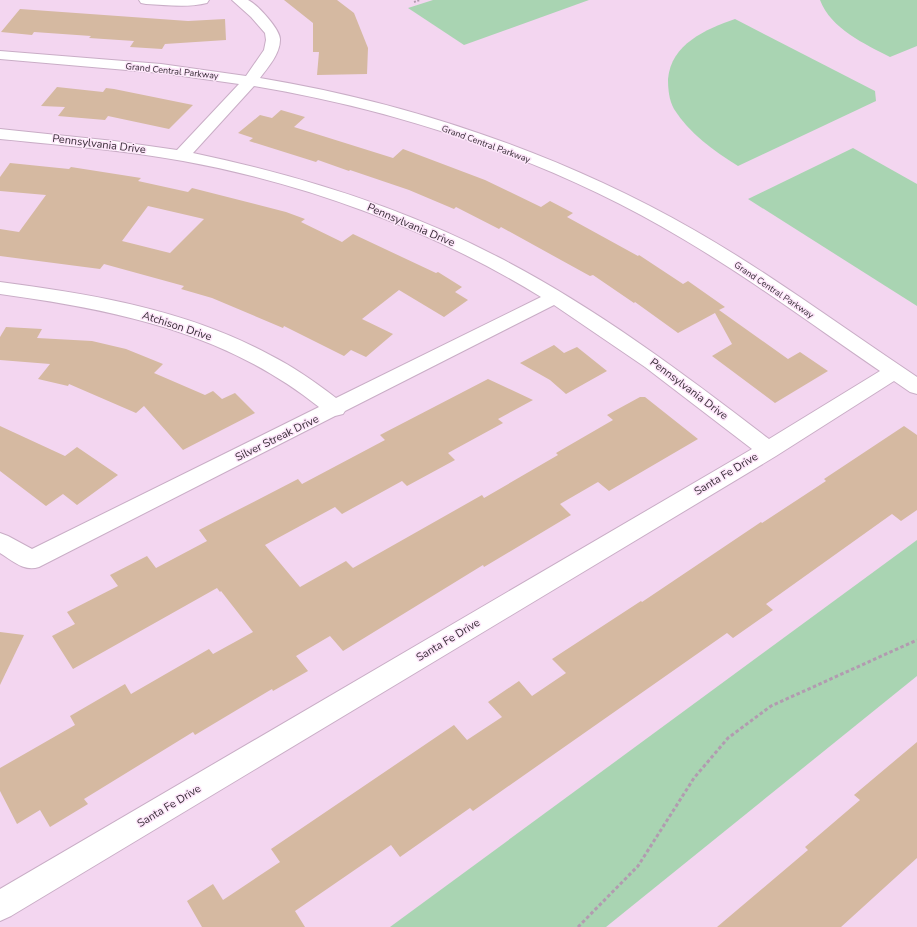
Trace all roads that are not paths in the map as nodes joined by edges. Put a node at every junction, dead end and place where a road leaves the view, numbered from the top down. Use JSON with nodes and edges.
{"nodes":[{"id":1,"x":146,"y":0,"type":"edge"},
{"id":2,"x":202,"y":0,"type":"edge"},
{"id":3,"x":239,"y":0,"type":"edge"},
{"id":4,"x":0,"y":55,"type":"edge"},
{"id":5,"x":250,"y":80,"type":"junction"},
{"id":6,"x":0,"y":134,"type":"edge"},
{"id":7,"x":181,"y":156,"type":"junction"},
{"id":8,"x":0,"y":288,"type":"edge"},
{"id":9,"x":555,"y":297,"type":"junction"},
{"id":10,"x":894,"y":372,"type":"junction"},
{"id":11,"x":917,"y":387,"type":"edge"},
{"id":12,"x":336,"y":409,"type":"junction"},
{"id":13,"x":768,"y":450,"type":"junction"},
{"id":14,"x":0,"y":542,"type":"edge"},
{"id":15,"x":0,"y":906,"type":"edge"}],
"edges":[{"from":1,"to":2,"type":"street"},
{"from":3,"to":5,"type":"street"},
{"from":4,"to":5,"type":"street","name":"Grand Central Parkway"},
{"from":5,"to":7,"type":"street"},
{"from":5,"to":10,"type":"street","name":"Grand Central Parkway"},
{"from":6,"to":7,"type":"street","name":"Pennsylvania Drive"},
{"from":7,"to":9,"type":"street","name":"Pennsylvania Drive"},
{"from":8,"to":12,"type":"street","name":"Atchison Drive"},
{"from":9,"to":12,"type":"street","name":"Silver Streak Drive"},
{"from":9,"to":13,"type":"street","name":"Pennsylvania Drive"},
{"from":10,"to":11,"type":"street","name":"Grand Central Parkway"},
{"from":10,"to":13,"type":"street","name":"Santa Fe Drive"},
{"from":12,"to":14,"type":"street","name":"Silver Streak Drive"},
{"from":13,"to":15,"type":"street","name":"Santa Fe Drive"}]}
